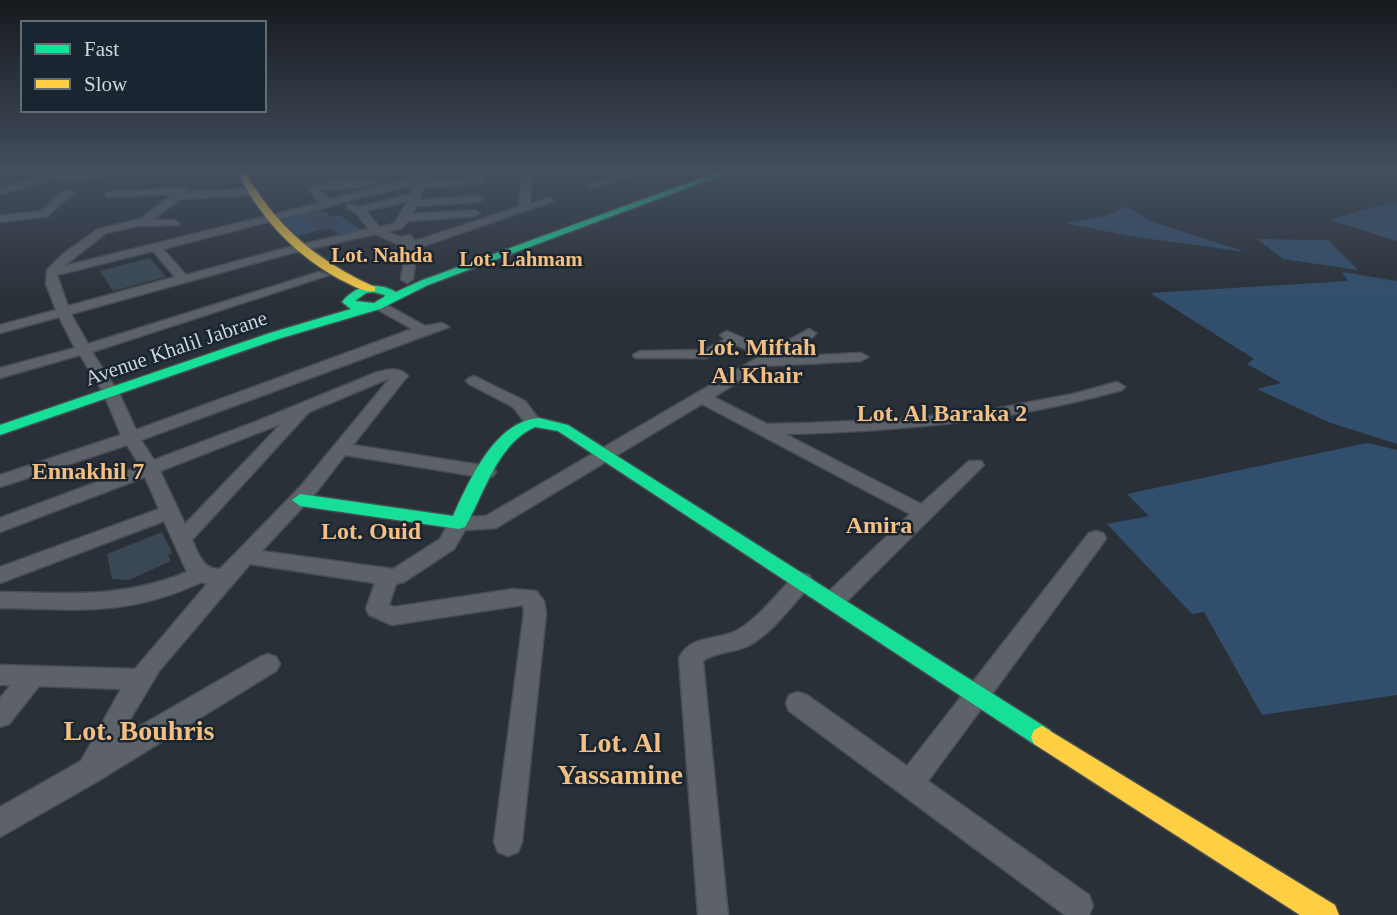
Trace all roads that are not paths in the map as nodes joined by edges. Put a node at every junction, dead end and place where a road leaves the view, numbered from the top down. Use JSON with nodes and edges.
{"nodes":[{"id":1,"x":29,"y":216,"type":"edge"},
{"id":2,"x":154,"y":216,"type":"edge"},
{"id":3,"x":259,"y":216,"type":"edge"},
{"id":4,"x":281,"y":216,"type":"edge"},
{"id":5,"x":364,"y":216,"type":"edge"},
{"id":6,"x":405,"y":216,"type":"edge"},
{"id":7,"x":453,"y":216,"type":"edge"},
{"id":8,"x":474,"y":216,"type":"edge"},
{"id":9,"x":504,"y":216,"type":"edge"},
{"id":10,"x":577,"y":216,"type":"edge"},
{"id":11,"x":605,"y":216,"type":"edge"},
{"id":12,"x":0,"y":219,"type":"edge"},
{"id":13,"x":262,"y":221,"type":"junction"},
{"id":14,"x":402,"y":222,"type":"junction"},
{"id":15,"x":174,"y":223,"type":"dead end"},
{"id":16,"x":138,"y":224,"type":"junction"},
{"id":17,"x":472,"y":226,"type":"junction"},
{"id":18,"x":376,"y":231,"type":"junction"},
{"id":19,"x":412,"y":246,"type":"junction"},
{"id":20,"x":156,"y":248,"type":"junction"},
{"id":21,"x":303,"y":248,"type":"junction"},
{"id":22,"x":286,"y":251,"type":"junction"},
{"id":23,"x":51,"y":272,"type":"junction"},
{"id":24,"x":323,"y":275,"type":"junction"},
{"id":25,"x":407,"y":279,"type":"junction"},
{"id":26,"x":184,"y":280,"type":"junction"},
{"id":27,"x":374,"y":289,"type":"junction"},
{"id":28,"x":349,"y":298,"type":"junction"},
{"id":29,"x":379,"y":304,"type":"junction"},
{"id":30,"x":66,"y":313,"type":"junction"},
{"id":31,"x":442,"y":327,"type":"dead end"},
{"id":32,"x":0,"y":329,"type":"edge"},
{"id":33,"x":424,"y":330,"type":"junction"},
{"id":34,"x":809,"y":332,"type":"dead end"},
{"id":35,"x":83,"y":350,"type":"junction"},
{"id":36,"x":640,"y":355,"type":"dead end"},
{"id":37,"x":860,"y":357,"type":"dead end"},
{"id":38,"x":765,"y":359,"type":"junction"},
{"id":39,"x":0,"y":373,"type":"edge"},
{"id":40,"x":474,"y":381,"type":"dead end"},
{"id":41,"x":1117,"y":387,"type":"dead end"},
{"id":42,"x":109,"y":390,"type":"junction"},
{"id":43,"x":702,"y":397,"type":"junction"},
{"id":44,"x":306,"y":407,"type":"junction"},
{"id":45,"x":0,"y":418,"type":"edge"},
{"id":46,"x":533,"y":422,"type":"junction"},
{"id":47,"x":765,"y":429,"type":"junction"},
{"id":48,"x":0,"y":430,"type":"edge"},
{"id":49,"x":131,"y":438,"type":"junction"},
{"id":50,"x":341,"y":449,"type":"junction"},
{"id":51,"x":605,"y":454,"type":"junction"},
{"id":52,"x":975,"y":465,"type":"dead end"},
{"id":53,"x":150,"y":468,"type":"junction"},
{"id":54,"x":487,"y":472,"type":"junction"},
{"id":55,"x":0,"y":481,"type":"edge"},
{"id":56,"x":300,"y":500,"type":"junction"},
{"id":57,"x":169,"y":512,"type":"junction"},
{"id":58,"x":923,"y":513,"type":"junction"},
{"id":59,"x":459,"y":523,"type":"junction"},
{"id":60,"x":0,"y":525,"type":"edge"},
{"id":61,"x":1096,"y":538,"type":"dead end"},
{"id":62,"x":181,"y":539,"type":"junction"},
{"id":63,"x":246,"y":556,"type":"junction"},
{"id":64,"x":201,"y":574,"type":"junction"},
{"id":65,"x":0,"y":575,"type":"edge"},
{"id":66,"x":225,"y":577,"type":"junction"},
{"id":67,"x":388,"y":577,"type":"junction"},
{"id":68,"x":802,"y":581,"type":"junction"},
{"id":69,"x":0,"y":600,"type":"edge"},
{"id":70,"x":833,"y":601,"type":"junction"},
{"id":71,"x":268,"y":664,"type":"dead end"},
{"id":72,"x":0,"y":675,"type":"edge"},
{"id":73,"x":33,"y":676,"type":"junction"},
{"id":74,"x":141,"y":678,"type":"junction"},
{"id":75,"x":977,"y":696,"type":"junction"},
{"id":76,"x":798,"y":703,"type":"dead end"},
{"id":77,"x":0,"y":716,"type":"edge"},
{"id":78,"x":89,"y":772,"type":"junction"},
{"id":79,"x":910,"y":785,"type":"junction"},
{"id":80,"x":0,"y":823,"type":"edge"},
{"id":81,"x":508,"y":842,"type":"dead end"},
{"id":82,"x":1077,"y":906,"type":"dead end"},
{"id":83,"x":713,"y":915,"type":"edge"},
{"id":84,"x":1325,"y":915,"type":"edge"}],
"edges":[{"from":1,"to":12,"type":"street"},
{"from":2,"to":16,"type":"street"},
{"from":3,"to":13,"type":"main road"},
{"from":4,"to":13,"type":"street"},
{"from":5,"to":18,"type":"street"},
{"from":6,"to":14,"type":"street"},
{"from":7,"to":14,"type":"street"},
{"from":8,"to":17,"type":"street"},
{"from":9,"to":17,"type":"street"},
{"from":10,"to":25,"type":"main road"},
{"from":11,"to":29,"type":"main road","name":"Avenue Khalil Jabrane"},
{"from":13,"to":20,"type":"street"},
{"from":13,"to":21,"type":"main road"},
{"from":13,"to":22,"type":"main road"},
{"from":14,"to":18,"type":"street"},
{"from":14,"to":19,"type":"street"},
{"from":15,"to":16,"type":"street"},
{"from":16,"to":23,"type":"street"},
{"from":17,"to":19,"type":"street"},
{"from":18,"to":19,"type":"street"},
{"from":18,"to":21,"type":"street"},
{"from":19,"to":25,"type":"street"},
{"from":20,"to":23,"type":"street"},
{"from":20,"to":26,"type":"street"},
{"from":21,"to":22,"type":"street"},
{"from":21,"to":27,"type":"main road"},
{"from":22,"to":24,"type":"main road"},
{"from":22,"to":26,"type":"street"},
{"from":23,"to":30,"type":"street"},
{"from":24,"to":28,"type":"main road"},
{"from":24,"to":35,"type":"street"},
{"from":25,"to":27,"type":"main road"},
{"from":26,"to":30,"type":"street"},
{"from":27,"to":28,"type":"main road","name":"Avenue Khalil Jabrane"},
{"from":27,"to":29,"type":"main road"},
{"from":28,"to":29,"type":"main road"},
{"from":28,"to":42,"type":"main road","name":"Avenue Khalil Jabrane"},
{"from":29,"to":33,"type":"street"},
{"from":29,"to":42,"type":"main road","name":"Avenue Khalil Jabrane"},
{"from":30,"to":32,"type":"street"},
{"from":30,"to":35,"type":"street"},
{"from":31,"to":33,"type":"street"},
{"from":33,"to":49,"type":"street"},
{"from":34,"to":38,"type":"street"},
{"from":35,"to":39,"type":"street"},
{"from":35,"to":42,"type":"street"},
{"from":36,"to":38,"type":"street"},
{"from":37,"to":38,"type":"street"},
{"from":38,"to":43,"type":"street"},
{"from":40,"to":46,"type":"street"},
{"from":41,"to":47,"type":"street"},
{"from":42,"to":45,"type":"main road","name":"Avenue Khalil Jabrane"},
{"from":42,"to":48,"type":"main road","name":"Avenue Khalil Jabrane"},
{"from":42,"to":49,"type":"street"},
{"from":43,"to":47,"type":"street"},
{"from":43,"to":51,"type":"street"},
{"from":44,"to":50,"type":"street"},
{"from":44,"to":53,"type":"street"},
{"from":44,"to":62,"type":"street"},
{"from":46,"to":51,"type":"main road"},
{"from":46,"to":54,"type":"main road"},
{"from":47,"to":58,"type":"street"},
{"from":49,"to":53,"type":"street"},
{"from":49,"to":55,"type":"street"},
{"from":50,"to":54,"type":"street"},
{"from":50,"to":56,"type":"street"},
{"from":51,"to":59,"type":"street"},
{"from":51,"to":68,"type":"main road"},
{"from":52,"to":58,"type":"street"},
{"from":53,"to":57,"type":"street"},
{"from":53,"to":60,"type":"street"},
{"from":54,"to":59,"type":"main road"},
{"from":56,"to":59,"type":"main road"},
{"from":56,"to":63,"type":"street"},
{"from":57,"to":62,"type":"street"},
{"from":57,"to":65,"type":"street"},
{"from":58,"to":70,"type":"street"},
{"from":59,"to":67,"type":"street"},
{"from":61,"to":75,"type":"street"},
{"from":62,"to":64,"type":"street"},
{"from":63,"to":66,"type":"street"},
{"from":63,"to":67,"type":"street"},
{"from":64,"to":66,"type":"street"},
{"from":64,"to":69,"type":"street"},
{"from":66,"to":74,"type":"street"},
{"from":67,"to":81,"type":"street"},
{"from":68,"to":70,"type":"main road"},
{"from":68,"to":83,"type":"street"},
{"from":70,"to":75,"type":"main road"},
{"from":71,"to":78,"type":"street"},
{"from":72,"to":73,"type":"street"},
{"from":73,"to":74,"type":"street"},
{"from":73,"to":77,"type":"street"},
{"from":74,"to":78,"type":"street"},
{"from":75,"to":79,"type":"street"},
{"from":75,"to":84,"type":"main road"},
{"from":76,"to":79,"type":"street"},
{"from":78,"to":80,"type":"street"},
{"from":79,"to":82,"type":"street"}]}
